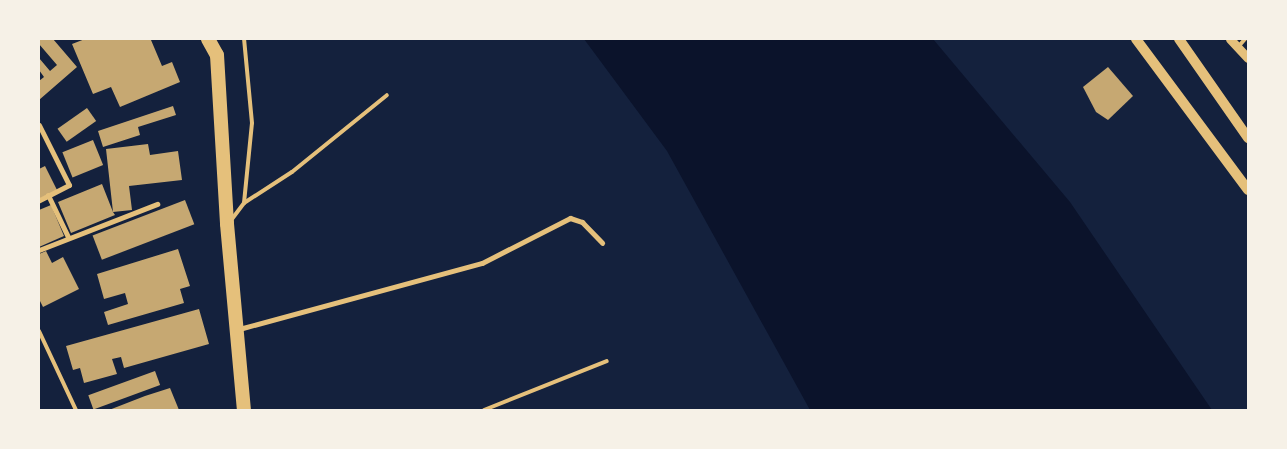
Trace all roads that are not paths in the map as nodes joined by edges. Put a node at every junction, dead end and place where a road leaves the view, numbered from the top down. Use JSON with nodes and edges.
{"nodes":[{"id":1,"x":208,"y":39,"type":"edge"},
{"id":2,"x":216,"y":39,"type":"edge"},
{"id":3,"x":244,"y":39,"type":"edge"},
{"id":4,"x":1136,"y":39,"type":"edge"},
{"id":5,"x":1179,"y":39,"type":"edge"},
{"id":6,"x":1230,"y":39,"type":"edge"},
{"id":7,"x":1245,"y":39,"type":"edge"},
{"id":8,"x":1238,"y":47,"type":"junction"},
{"id":9,"x":217,"y":55,"type":"junction"},
{"id":10,"x":1248,"y":58,"type":"edge"},
{"id":11,"x":387,"y":95,"type":"dead end"},
{"id":12,"x":39,"y":125,"type":"edge"},
{"id":13,"x":1248,"y":138,"type":"edge"},
{"id":14,"x":1248,"y":190,"type":"edge"},
{"id":15,"x":48,"y":196,"type":"junction"},
{"id":16,"x":39,"y":200,"type":"edge"},
{"id":17,"x":244,"y":203,"type":"junction"},
{"id":18,"x":157,"y":204,"type":"dead end"},
{"id":19,"x":227,"y":224,"type":"junction"},
{"id":20,"x":68,"y":237,"type":"junction"},
{"id":21,"x":602,"y":243,"type":"dead end"},
{"id":22,"x":39,"y":250,"type":"edge"},
{"id":23,"x":239,"y":329,"type":"junction"},
{"id":24,"x":39,"y":331,"type":"edge"},
{"id":25,"x":608,"y":361,"type":"dead end"},
{"id":26,"x":76,"y":410,"type":"edge"},
{"id":27,"x":244,"y":410,"type":"edge"},
{"id":28,"x":484,"y":410,"type":"edge"}],
"edges":[{"from":1,"to":9,"type":"highway"},
{"from":2,"to":9,"type":"street"},
{"from":3,"to":17,"type":"lane"},
{"from":4,"to":14,"type":"main road"},
{"from":5,"to":13,"type":"main road"},
{"from":6,"to":8,"type":"street"},
{"from":7,"to":8,"type":"lane"},
{"from":8,"to":10,"type":"street"},
{"from":9,"to":19,"type":"highway"},
{"from":11,"to":17,"type":"lane"},
{"from":12,"to":15,"type":"street"},
{"from":15,"to":16,"type":"street"},
{"from":15,"to":20,"type":"street"},
{"from":17,"to":19,"type":"lane"},
{"from":18,"to":20,"type":"street"},
{"from":19,"to":23,"type":"highway"},
{"from":20,"to":22,"type":"street"},
{"from":21,"to":23,"type":"street"},
{"from":23,"to":27,"type":"highway"},
{"from":24,"to":26,"type":"lane"},
{"from":25,"to":28,"type":"lane"}]}
